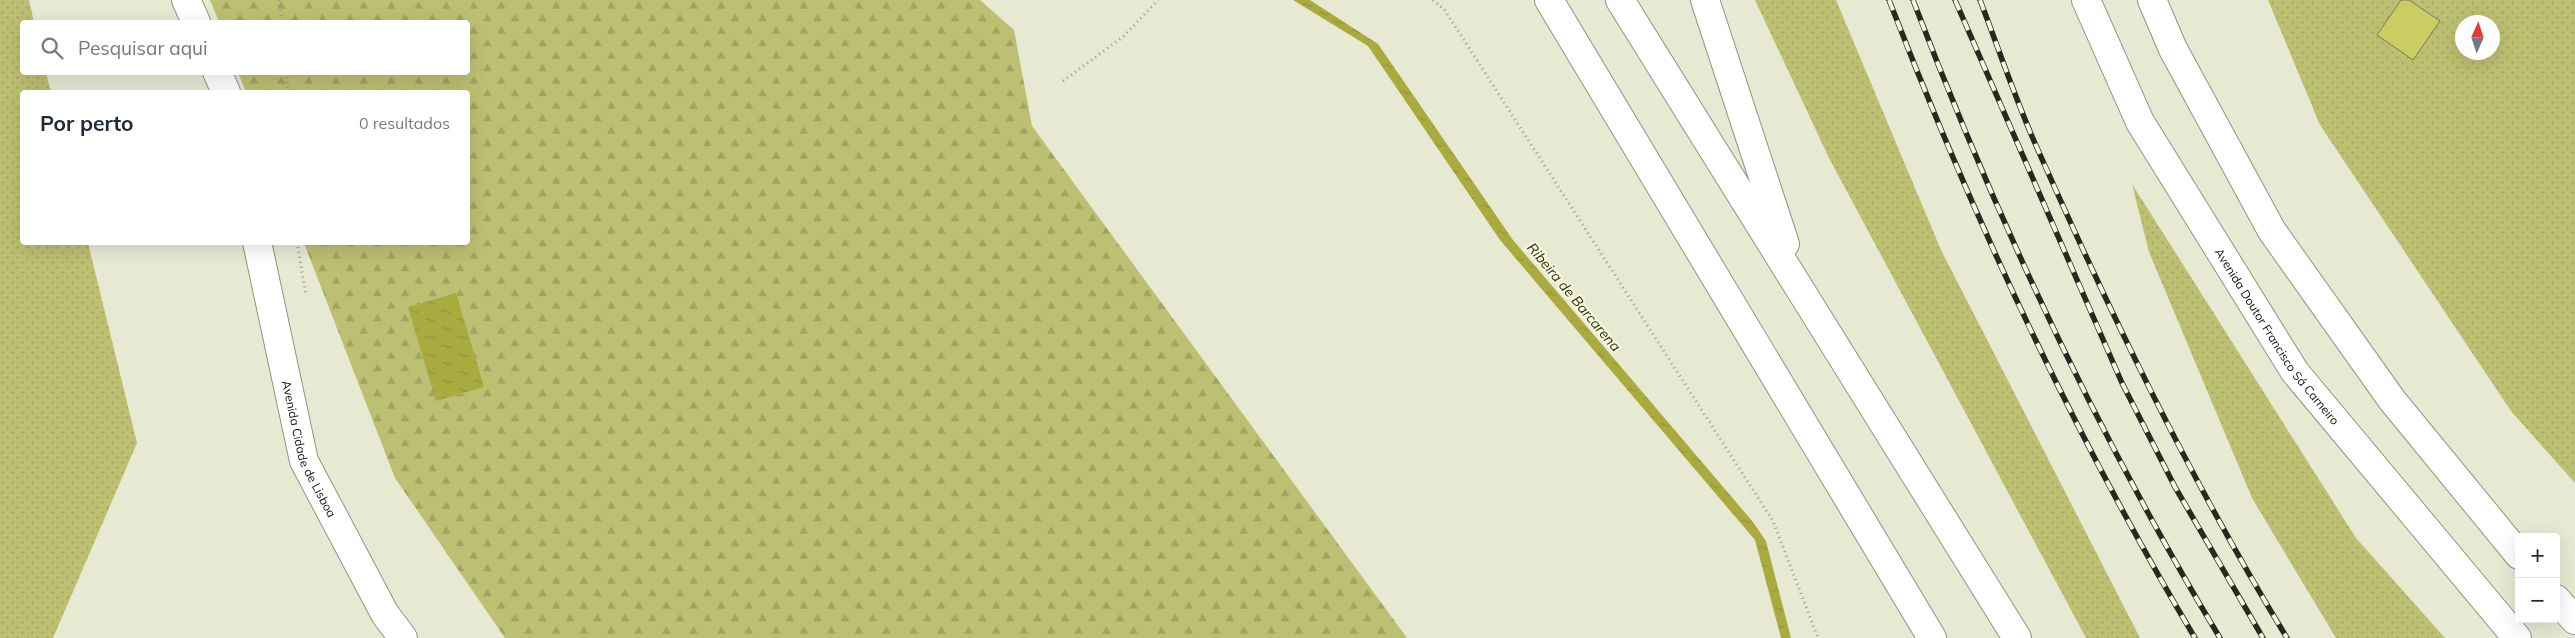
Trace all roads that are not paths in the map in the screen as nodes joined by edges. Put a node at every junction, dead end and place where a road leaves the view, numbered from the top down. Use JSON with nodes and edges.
{"nodes":[{"id":1,"x":186,"y":0,"type":"edge"},
{"id":2,"x":1549,"y":0,"type":"edge"},
{"id":3,"x":1620,"y":0,"type":"edge"},
{"id":4,"x":1705,"y":0,"type":"edge"},
{"id":5,"x":2086,"y":0,"type":"edge"},
{"id":6,"x":2152,"y":0,"type":"edge"},
{"id":7,"x":195,"y":20,"type":"edge"},
{"id":8,"x":219,"y":75,"type":"edge"},
{"id":9,"x":225,"y":90,"type":"edge"},
{"id":10,"x":258,"y":245,"type":"edge"},
{"id":11,"x":1798,"y":286,"type":"junction"},
{"id":12,"x":2515,"y":550,"type":"edge"},
{"id":13,"x":2560,"y":603,"type":"edge"},
{"id":14,"x":2575,"y":620,"type":"edge"},
{"id":15,"x":403,"y":638,"type":"edge"},
{"id":16,"x":1932,"y":638,"type":"edge"},
{"id":17,"x":2017,"y":638,"type":"edge"},
{"id":18,"x":2517,"y":638,"type":"edge"}],
"edges":[{"from":1,"to":7,"type":"main road"},
{"from":2,"to":16,"type":"main road"},
{"from":3,"to":11,"type":"main road"},
{"from":4,"to":11,"type":"main road"},
{"from":5,"to":18,"type":"main road","name":"Avenida Doutor Francisco Sá Carneiro"},
{"from":6,"to":12,"type":"main road"},
{"from":8,"to":9,"type":"main road"},
{"from":10,"to":15,"type":"main road","name":"Avenida Cidade de Lisboa"},
{"from":11,"to":17,"type":"main road"},
{"from":13,"to":14,"type":"main road"}]}
